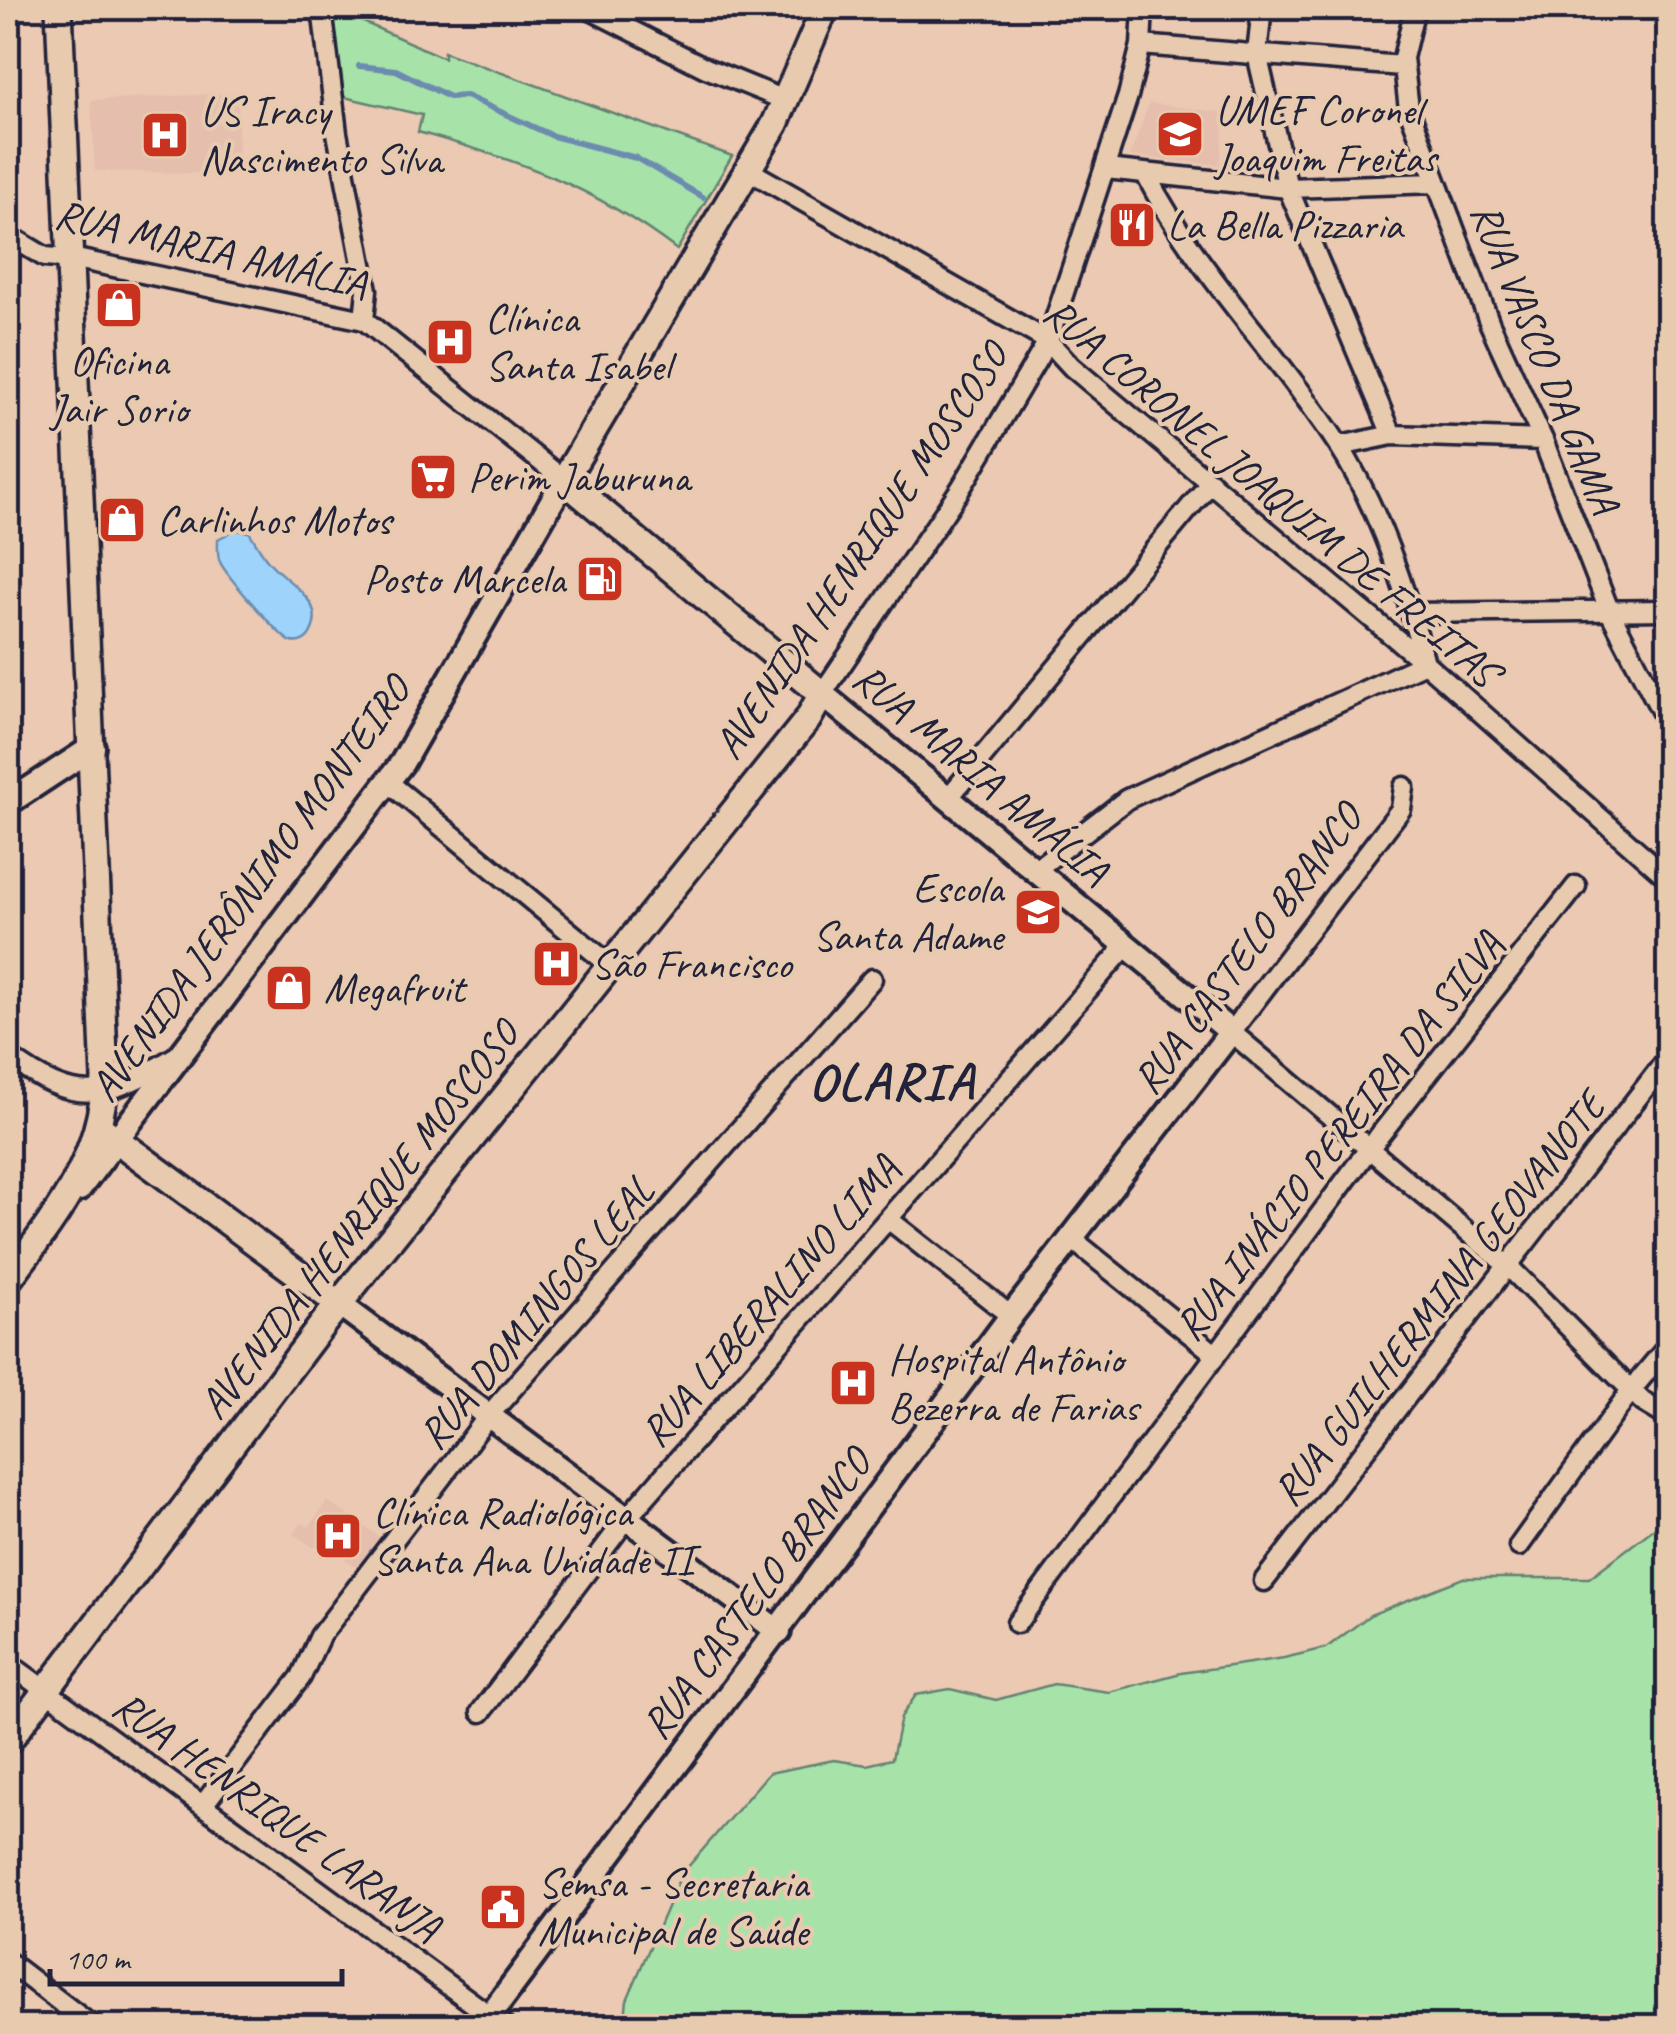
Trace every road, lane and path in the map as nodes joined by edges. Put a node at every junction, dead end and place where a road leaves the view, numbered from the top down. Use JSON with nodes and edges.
{"nodes":[{"id":1,"x":59,"y":8,"type":"edge"},
{"id":2,"x":322,"y":8,"type":"edge"},
{"id":3,"x":587,"y":8,"type":"edge"},
{"id":4,"x":826,"y":8,"type":"edge"},
{"id":5,"x":1143,"y":8,"type":"edge"},
{"id":6,"x":1262,"y":8,"type":"edge"},
{"id":7,"x":1415,"y":8,"type":"edge"},
{"id":8,"x":1140,"y":46,"type":"junction"},
{"id":9,"x":1257,"y":54,"type":"junction"},
{"id":10,"x":1402,"y":66,"type":"junction"},
{"id":11,"x":787,"y":101,"type":"junction"},
{"id":12,"x":1106,"y":169,"type":"junction"},
{"id":13,"x":748,"y":170,"type":"junction"},
{"id":14,"x":1146,"y":175,"type":"junction"},
{"id":15,"x":1436,"y":183,"type":"junction"},
{"id":16,"x":1288,"y":188,"type":"junction"},
{"id":17,"x":8,"y":235,"type":"edge"},
{"id":18,"x":70,"y":260,"type":"junction"},
{"id":19,"x":364,"y":320,"type":"junction"},
{"id":20,"x":1048,"y":341,"type":"junction"},
{"id":21,"x":1392,"y":435,"type":"junction"},
{"id":22,"x":1543,"y":440,"type":"junction"},
{"id":23,"x":1340,"y":446,"type":"junction"},
{"id":24,"x":564,"y":480,"type":"junction"},
{"id":25,"x":1211,"y":482,"type":"junction"},
{"id":26,"x":1609,"y":610,"type":"junction"},
{"id":27,"x":1668,"y":610,"type":"edge"},
{"id":28,"x":1412,"y":613,"type":"junction"},
{"id":29,"x":1425,"y":663,"type":"junction"},
{"id":30,"x":822,"y":694,"type":"junction"},
{"id":31,"x":1668,"y":724,"type":"edge"},
{"id":32,"x":92,"y":747,"type":"junction"},
{"id":33,"x":388,"y":782,"type":"junction"},
{"id":34,"x":1404,"y":787,"type":"dead end"},
{"id":35,"x":949,"y":797,"type":"junction"},
{"id":36,"x":8,"y":803,"type":"edge"},
{"id":37,"x":1035,"y":870,"type":"junction"},
{"id":38,"x":1668,"y":878,"type":"edge"},
{"id":39,"x":1576,"y":886,"type":"dead end"},
{"id":40,"x":1125,"y":947,"type":"junction"},
{"id":41,"x":610,"y":966,"type":"junction"},
{"id":42,"x":872,"y":979,"type":"dead end"},
{"id":43,"x":1231,"y":1032,"type":"junction"},
{"id":44,"x":180,"y":1054,"type":"junction"},
{"id":45,"x":8,"y":1056,"type":"edge"},
{"id":46,"x":1668,"y":1058,"type":"edge"},
{"id":47,"x":105,"y":1090,"type":"junction"},
{"id":48,"x":108,"y":1134,"type":"junction"},
{"id":49,"x":1368,"y":1150,"type":"junction"},
{"id":50,"x":888,"y":1219,"type":"junction"},
{"id":51,"x":1072,"y":1240,"type":"junction"},
{"id":52,"x":1510,"y":1267,"type":"junction"},
{"id":53,"x":9,"y":1274,"type":"edge"},
{"id":54,"x":339,"y":1304,"type":"junction"},
{"id":55,"x":1010,"y":1316,"type":"junction"},
{"id":56,"x":1668,"y":1346,"type":"edge"},
{"id":57,"x":1214,"y":1354,"type":"junction"},
{"id":58,"x":1632,"y":1389,"type":"junction"},
{"id":59,"x":490,"y":1414,"type":"junction"},
{"id":60,"x":1668,"y":1417,"type":"edge"},
{"id":61,"x":627,"y":1518,"type":"junction"},
{"id":62,"x":1519,"y":1546,"type":"dead end"},
{"id":63,"x":1264,"y":1582,"type":"dead end"},
{"id":64,"x":1017,"y":1623,"type":"dead end"},
{"id":65,"x":779,"y":1632,"type":"junction"},
{"id":66,"x":8,"y":1663,"type":"edge"},
{"id":67,"x":46,"y":1690,"type":"junction"},
{"id":68,"x":481,"y":1712,"type":"dead end"},
{"id":69,"x":8,"y":1741,"type":"edge"},
{"id":70,"x":203,"y":1805,"type":"junction"},
{"id":71,"x":8,"y":1962,"type":"edge"},
{"id":72,"x":489,"y":2024,"type":"edge"},
{"id":73,"x":92,"y":2026,"type":"edge"}],
"edges":[{"from":1,"to":18,"type":"main road"},
{"from":2,"to":19,"type":"street"},
{"from":3,"to":11,"type":"street"},
{"from":4,"to":11,"type":"main road","name":"AVENIDA JERÔNIMO MONTEIRO"},
{"from":5,"to":8,"type":"street","name":"AVENIDA HENRIQUE MOSCOSO"},
{"from":6,"to":9,"type":"street"},
{"from":7,"to":10,"type":"street","name":"RUA VASCO DA GAMA"},
{"from":8,"to":9,"type":"street"},
{"from":8,"to":12,"type":"street","name":"AVENIDA HENRIQUE MOSCOSO"},
{"from":9,"to":10,"type":"street"},
{"from":9,"to":16,"type":"street"},
{"from":10,"to":15,"type":"street","name":"RUA VASCO DA GAMA"},
{"from":11,"to":13,"type":"main road","name":"AVENIDA JERÔNIMO MONTEIRO"},
{"from":12,"to":14,"type":"street"},
{"from":12,"to":20,"type":"street","name":"AVENIDA HENRIQUE MOSCOSO"},
{"from":13,"to":20,"type":"street","name":"RUA CORONEL JOAQUIM DE FREITAS"},
{"from":13,"to":24,"type":"main road","name":"AVENIDA JERÔNIMO MONTEIRO"},
{"from":14,"to":16,"type":"street"},
{"from":14,"to":23,"type":"street"},
{"from":15,"to":16,"type":"street"},
{"from":15,"to":22,"type":"street","name":"RUA VASCO DA GAMA"},
{"from":16,"to":21,"type":"street"},
{"from":17,"to":18,"type":"street","name":"RUA MARIA AMÁLIA"},
{"from":18,"to":19,"type":"street","name":"RUA MARIA AMÁLIA"},
{"from":18,"to":32,"type":"main road"},
{"from":19,"to":24,"type":"street","name":"RUA MARIA AMÁLIA"},
{"from":20,"to":25,"type":"street","name":"RUA CORONEL JOAQUIM DE FREITAS"},
{"from":20,"to":30,"type":"street","name":"AVENIDA HENRIQUE MOSCOSO"},
{"from":21,"to":22,"type":"street"},
{"from":21,"to":23,"type":"street"},
{"from":22,"to":26,"type":"street","name":"RUA VASCO DA GAMA"},
{"from":23,"to":28,"type":"street"},
{"from":24,"to":30,"type":"main road","name":"RUA MARIA AMÁLIA"},
{"from":24,"to":33,"type":"street","name":"AVENIDA JERÔNIMO MONTEIRO"},
{"from":25,"to":29,"type":"street","name":"RUA CORONEL JOAQUIM DE FREITAS"},
{"from":25,"to":35,"type":"street"},
{"from":26,"to":27,"type":"street"},
{"from":26,"to":28,"type":"street"},
{"from":26,"to":31,"type":"street","name":"RUA VASCO DA GAMA"},
{"from":28,"to":29,"type":"street"},
{"from":29,"to":37,"type":"street"},
{"from":29,"to":38,"type":"street","name":"RUA CORONEL JOAQUIM DE FREITAS"},
{"from":30,"to":35,"type":"street","name":"RUA MARIA AMÁLIA"},
{"from":30,"to":41,"type":"main road","name":"AVENIDA HENRIQUE MOSCOSO"},
{"from":32,"to":36,"type":"street"},
{"from":32,"to":47,"type":"main road"},
{"from":33,"to":41,"type":"street"},
{"from":33,"to":44,"type":"street","name":"AVENIDA JERÔNIMO MONTEIRO"},
{"from":34,"to":43,"type":"street","name":"RUA CASTELO BRANCO"},
{"from":35,"to":37,"type":"street","name":"RUA MARIA AMÁLIA"},
{"from":37,"to":40,"type":"street","name":"RUA MARIA AMÁLIA"},
{"from":39,"to":49,"type":"street","name":"RUA INÁCIO PEREIRA DA SILVA"},
{"from":40,"to":43,"type":"street","name":"RUA MARIA AMÁLIA"},
{"from":40,"to":50,"type":"street","name":"RUA LIBERALINO LIMA"},
{"from":41,"to":54,"type":"main road","name":"AVENIDA HENRIQUE MOSCOSO"},
{"from":42,"to":59,"type":"street","name":"RUA DOMINGOS LEAL"},
{"from":43,"to":49,"type":"street","name":"RUA MARIA AMÁLIA"},
{"from":43,"to":51,"type":"street","name":"RUA CASTELO BRANCO"},
{"from":44,"to":47,"type":"street"},
{"from":44,"to":48,"type":"street","name":"AVENIDA JERÔNIMO MONTEIRO"},
{"from":45,"to":47,"type":"street"},
{"from":46,"to":52,"type":"street","name":"RUA GUILHERMINA GEOVANOTE"},
{"from":47,"to":48,"type":"main road"},
{"from":48,"to":53,"type":"main road"},
{"from":48,"to":54,"type":"main road"},
{"from":49,"to":52,"type":"street","name":"RUA MARIA AMÁLIA"},
{"from":49,"to":57,"type":"street","name":"RUA INÁCIO PEREIRA DA SILVA"},
{"from":50,"to":55,"type":"street"},
{"from":50,"to":61,"type":"street","name":"RUA LIBERALINO LIMA"},
{"from":51,"to":55,"type":"street","name":"RUA CASTELO BRANCO"},
{"from":51,"to":57,"type":"street"},
{"from":52,"to":58,"type":"street","name":"RUA MARIA AMÁLIA"},
{"from":52,"to":63,"type":"street","name":"RUA GUILHERMINA GEOVANOTE"},
{"from":54,"to":59,"type":"street"},
{"from":54,"to":67,"type":"main road","name":"AVENIDA HENRIQUE MOSCOSO"},
{"from":55,"to":65,"type":"street","name":"RUA CASTELO BRANCO"},
{"from":56,"to":58,"type":"street"},
{"from":57,"to":64,"type":"street","name":"RUA INÁCIO PEREIRA DA SILVA"},
{"from":58,"to":60,"type":"street","name":"RUA MARIA AMÁLIA"},
{"from":58,"to":62,"type":"street"},
{"from":59,"to":61,"type":"street"},
{"from":59,"to":70,"type":"street","name":"RUA DOMINGOS LEAL"},
{"from":61,"to":65,"type":"street"},
{"from":61,"to":68,"type":"street","name":"RUA LIBERALINO LIMA"},
{"from":65,"to":72,"type":"street","name":"RUA CASTELO BRANCO"},
{"from":66,"to":67,"type":"street","name":"RUA HENRIQUE LARANJA"},
{"from":67,"to":69,"type":"main road","name":"AVENIDA HENRIQUE MOSCOSO"},
{"from":67,"to":70,"type":"street","name":"RUA HENRIQUE LARANJA"},
{"from":70,"to":72,"type":"street","name":"RUA HENRIQUE LARANJA"},
{"from":71,"to":73,"type":"street"}]}
